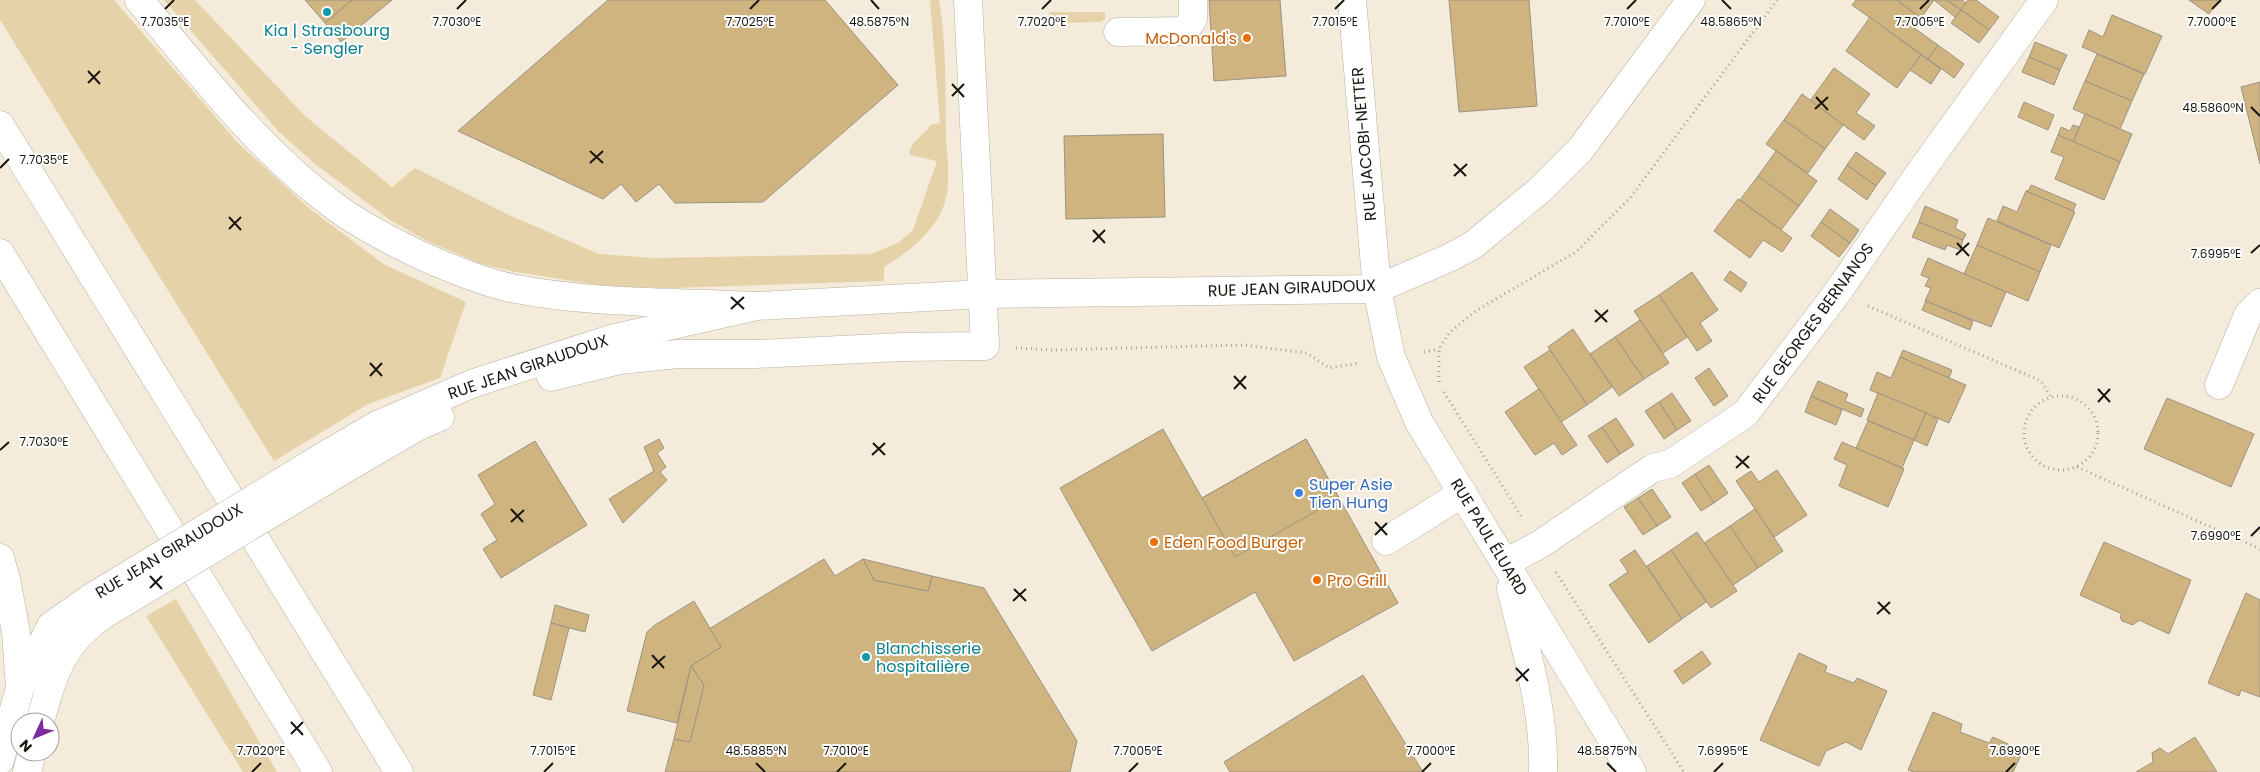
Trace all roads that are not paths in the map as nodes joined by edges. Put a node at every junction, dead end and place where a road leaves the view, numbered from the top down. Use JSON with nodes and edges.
{"nodes":[{"id":1,"x":138,"y":0,"type":"edge"},
{"id":2,"x":968,"y":0,"type":"edge"},
{"id":3,"x":1193,"y":0,"type":"edge"},
{"id":4,"x":1352,"y":0,"type":"edge"},
{"id":5,"x":1691,"y":0,"type":"edge"},
{"id":6,"x":2044,"y":0,"type":"edge"},
{"id":7,"x":1118,"y":32,"type":"dead end"},
{"id":8,"x":0,"y":125,"type":"edge"},
{"id":9,"x":0,"y":253,"type":"edge"},
{"id":10,"x":1376,"y":288,"type":"junction"},
{"id":11,"x":984,"y":294,"type":"junction"},
{"id":12,"x":2260,"y":303,"type":"edge"},
{"id":13,"x":756,"y":306,"type":"junction"},
{"id":14,"x":2219,"y":384,"type":"dead end"},
{"id":15,"x":333,"y":463,"type":"junction"},
{"id":16,"x":1463,"y":493,"type":"junction"},
{"id":17,"x":1386,"y":541,"type":"dead end"},
{"id":18,"x":0,"y":558,"type":"edge"},
{"id":19,"x":1505,"y":563,"type":"junction"},
{"id":20,"x":97,"y":607,"type":"junction"},
{"id":21,"x":20,"y":688,"type":"junction"},
{"id":22,"x":43,"y":712,"type":"edge"},
{"id":23,"x":0,"y":760,"type":"edge"},
{"id":24,"x":318,"y":772,"type":"edge"},
{"id":25,"x":399,"y":772,"type":"edge"},
{"id":26,"x":1542,"y":772,"type":"edge"},
{"id":27,"x":1632,"y":772,"type":"edge"}],
"edges":[{"from":1,"to":13,"type":"main road"},
{"from":2,"to":11,"type":"main road"},
{"from":3,"to":7,"type":"main road"},
{"from":4,"to":10,"type":"main road","name":"RUE JACOBI-NETTER"},
{"from":5,"to":10,"type":"main road","name":"RUE JEAN GIRAUDOUX"},
{"from":6,"to":19,"type":"main road","name":"RUE GEORGES BERNANOS"},
{"from":8,"to":25,"type":"main road"},
{"from":9,"to":24,"type":"main road"},
{"from":10,"to":11,"type":"main road","name":"RUE JEAN GIRAUDOUX"},
{"from":10,"to":16,"type":"main road","name":"RUE PAUL ÉLUARD"},
{"from":11,"to":13,"type":"main road","name":"RUE JEAN GIRAUDOUX"},
{"from":11,"to":15,"type":"main road"},
{"from":12,"to":14,"type":"main road"},
{"from":13,"to":15,"type":"main road","name":"RUE JEAN GIRAUDOUX"},
{"from":15,"to":20,"type":"main road","name":"RUE JEAN GIRAUDOUX","bridge":true},
{"from":16,"to":17,"type":"main road"},
{"from":16,"to":19,"type":"main road","name":"RUE PAUL ÉLUARD"},
{"from":18,"to":21,"type":"main road"},
{"from":19,"to":26,"type":"main road"},
{"from":19,"to":27,"type":"main road","name":"RUE PAUL ÉLUARD"},
{"from":20,"to":21,"type":"main road","name":"RUE JEAN GIRAUDOUX"},
{"from":20,"to":22,"type":"main road"},
{"from":21,"to":23,"type":"main road"}]}
